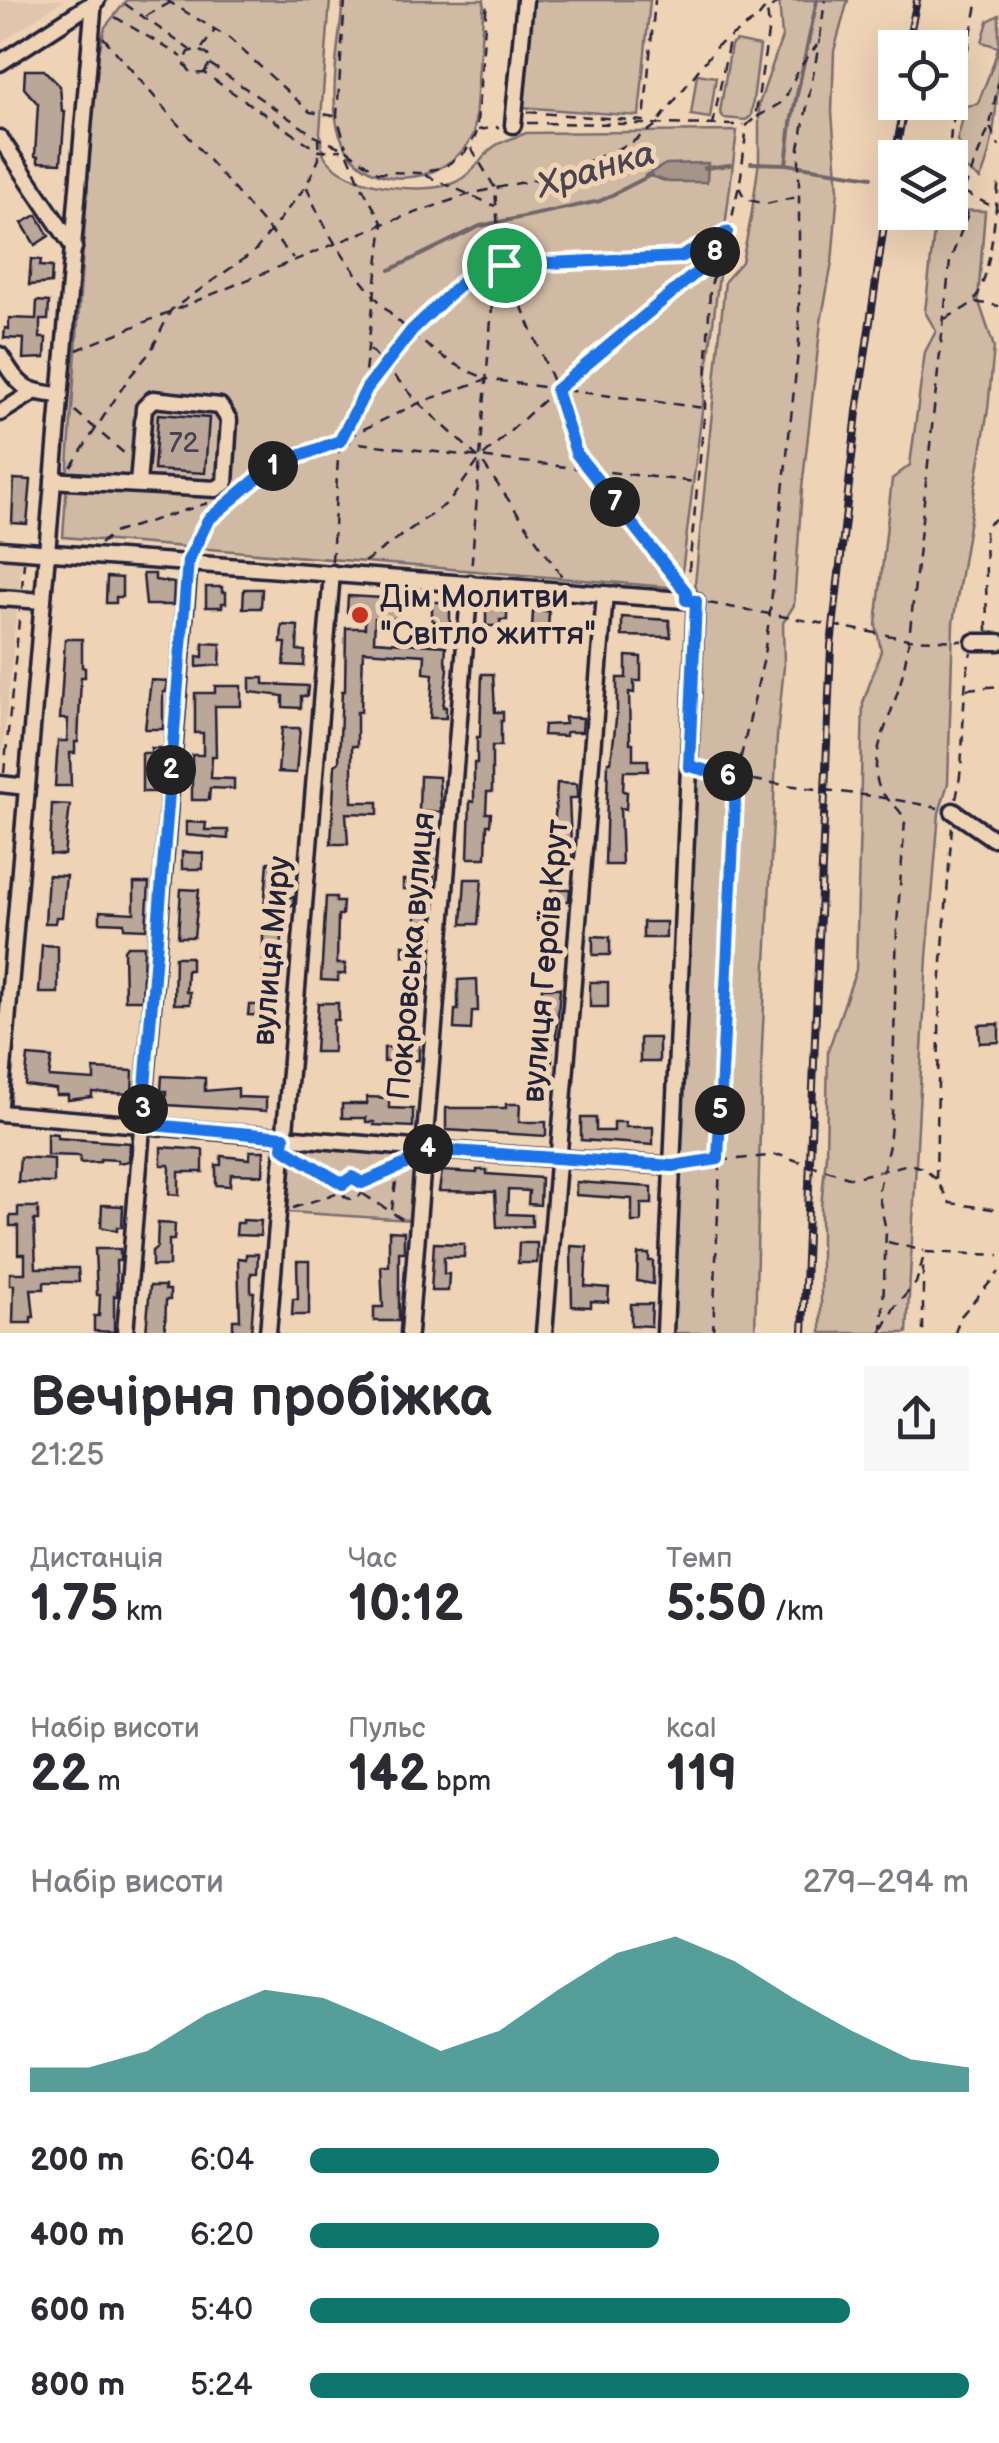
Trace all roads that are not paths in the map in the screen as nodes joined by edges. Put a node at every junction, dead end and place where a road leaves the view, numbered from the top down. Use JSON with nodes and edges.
{"nodes":[{"id":1,"x":525,"y":0,"type":"edge"},
{"id":2,"x":95,"y":1,"type":"edge"},
{"id":3,"x":0,"y":64,"type":"edge"},
{"id":4,"x":514,"y":118,"type":"road end"},
{"id":5,"x":0,"y":138,"type":"edge"},
{"id":6,"x":74,"y":248,"type":"junction"},
{"id":7,"x":0,"y":354,"type":"edge"},
{"id":8,"x":32,"y":393,"type":"junction"},
{"id":9,"x":59,"y":394,"type":"junction"},
{"id":10,"x":0,"y":413,"type":"edge"},
{"id":11,"x":53,"y":480,"type":"junction"},
{"id":12,"x":138,"y":485,"type":"junction"},
{"id":13,"x":0,"y":549,"type":"edge"},
{"id":14,"x":46,"y":553,"type":"junction"},
{"id":15,"x":188,"y":561,"type":"junction"},
{"id":16,"x":339,"y":573,"type":"junction"},
{"id":17,"x":470,"y":584,"type":"junction"},
{"id":18,"x":605,"y":594,"type":"junction"},
{"id":19,"x":0,"y":598,"type":"edge"},
{"id":20,"x":43,"y":602,"type":"junction"},
{"id":21,"x":1,"y":784,"type":"edge"},
{"id":22,"x":27,"y":787,"type":"junction"},
{"id":23,"x":953,"y":811,"type":"road end"},
{"id":24,"x":999,"y":838,"type":"edge"},
{"id":25,"x":0,"y":1109,"type":"edge"},
{"id":26,"x":142,"y":1124,"type":"junction"},
{"id":27,"x":284,"y":1143,"type":"junction"},
{"id":28,"x":424,"y":1153,"type":"junction"},
{"id":29,"x":557,"y":1158,"type":"junction"},
{"id":30,"x":673,"y":1166,"type":"junction"},
{"id":31,"x":125,"y":1333,"type":"edge"},
{"id":32,"x":268,"y":1333,"type":"edge"},
{"id":33,"x":409,"y":1333,"type":"edge"},
{"id":34,"x":544,"y":1333,"type":"edge"},
{"id":35,"x":664,"y":1333,"type":"edge"}],
"edges":[{"from":1,"to":4,"type":"street"},
{"from":2,"to":3,"type":"street"},
{"from":2,"to":6,"type":"street"},
{"from":5,"to":6,"type":"street"},
{"from":6,"to":9,"type":"street"},
{"from":7,"to":8,"type":"street"},
{"from":8,"to":9,"type":"street"},
{"from":8,"to":10,"type":"street"},
{"from":9,"to":11,"type":"street"},
{"from":11,"to":12,"type":"street"},
{"from":11,"to":14,"type":"street"},
{"from":12,"to":12,"type":"street"},
{"from":13,"to":14,"type":"street"},
{"from":14,"to":15,"type":"street"},
{"from":14,"to":20,"type":"street"},
{"from":15,"to":16,"type":"street"},
{"from":15,"to":26,"type":"street"},
{"from":16,"to":17,"type":"street"},
{"from":16,"to":27,"type":"street","name":"вулиця Миру"},
{"from":17,"to":18,"type":"street"},
{"from":17,"to":28,"type":"street","name":"Покровська вулиця"},
{"from":18,"to":29,"type":"street","name":"вулиця Героїв Крут"},
{"from":18,"to":30,"type":"street"},
{"from":19,"to":20,"type":"street"},
{"from":20,"to":22,"type":"street"},
{"from":21,"to":22,"type":"street"},
{"from":22,"to":25,"type":"street"},
{"from":23,"to":24,"type":"street"},
{"from":25,"to":26,"type":"street"},
{"from":26,"to":27,"type":"street"},
{"from":26,"to":31,"type":"street"},
{"from":27,"to":28,"type":"street"},
{"from":27,"to":32,"type":"street","name":"вулиця Миру"},
{"from":28,"to":29,"type":"street"},
{"from":28,"to":33,"type":"street","name":"Покровська вулиця"},
{"from":29,"to":30,"type":"street"},
{"from":29,"to":34,"type":"street","name":"вулиця Героїв Крут"},
{"from":30,"to":35,"type":"street"}]}
